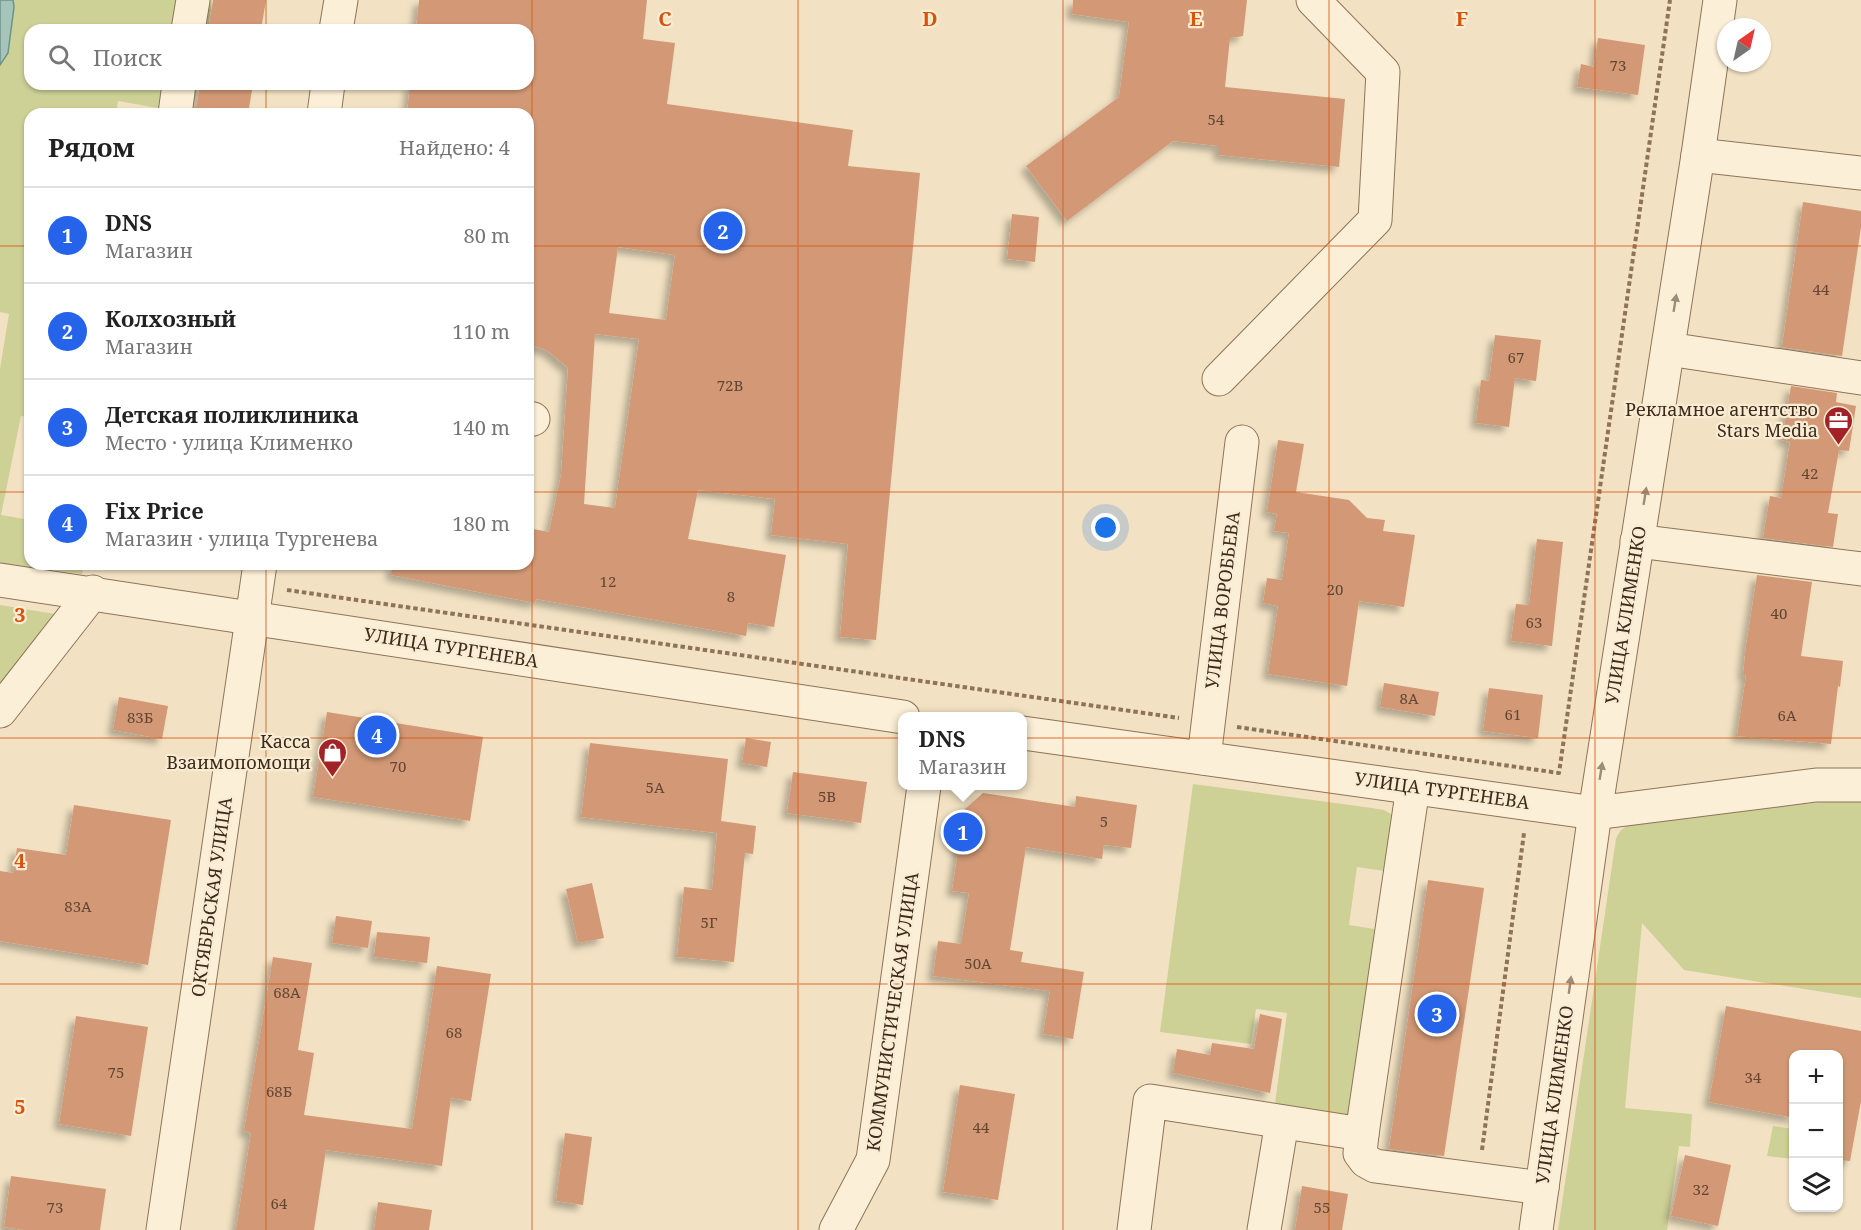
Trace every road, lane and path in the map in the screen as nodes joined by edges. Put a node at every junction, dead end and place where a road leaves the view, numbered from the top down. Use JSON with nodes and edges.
{"nodes":[{"id":1,"x":193,"y":0,"type":"edge"},
{"id":2,"x":341,"y":0,"type":"edge"},
{"id":3,"x":1313,"y":0,"type":"edge"},
{"id":4,"x":1670,"y":0,"type":"edge"},
{"id":5,"x":1720,"y":0,"type":"edge"},
{"id":6,"x":189,"y":24,"type":"edge"},
{"id":7,"x":337,"y":24,"type":"edge"},
{"id":8,"x":178,"y":90,"type":"edge"},
{"id":9,"x":327,"y":90,"type":"edge"},
{"id":10,"x":176,"y":108,"type":"edge"},
{"id":11,"x":325,"y":108,"type":"edge"},
{"id":12,"x":1698,"y":155,"type":"junction"},
{"id":13,"x":1861,"y":173,"type":"edge"},
{"id":14,"x":1668,"y":350,"type":"junction"},
{"id":15,"x":1861,"y":378,"type":"edge"},
{"id":16,"x":1219,"y":379,"type":"dead end"},
{"id":17,"x":1242,"y":442,"type":"dead end"},
{"id":18,"x":1637,"y":541,"type":"junction"},
{"id":19,"x":1861,"y":569,"type":"edge"},
{"id":20,"x":258,"y":575,"type":"edge"},
{"id":21,"x":0,"y":580,"type":"edge"},
{"id":22,"x":93,"y":592,"type":"junction"},
{"id":23,"x":252,"y":618,"type":"junction"},
{"id":24,"x":0,"y":711,"type":"edge"},
{"id":25,"x":898,"y":716,"type":"edge"},
{"id":26,"x":1209,"y":722,"type":"junction"},
{"id":27,"x":1027,"y":734,"type":"edge"},
{"id":28,"x":1204,"y":758,"type":"junction"},
{"id":29,"x":1861,"y":785,"type":"edge"},
{"id":30,"x":1413,"y":787,"type":"junction"},
{"id":31,"x":923,"y":790,"type":"edge"},
{"id":32,"x":1528,"y":803,"type":"junction"},
{"id":33,"x":1595,"y":813,"type":"junction"},
{"id":34,"x":1282,"y":1122,"type":"junction"},
{"id":35,"x":1362,"y":1134,"type":"junction"},
{"id":36,"x":1478,"y":1179,"type":"junction"},
{"id":37,"x":1542,"y":1188,"type":"junction"},
{"id":38,"x":163,"y":1230,"type":"edge"},
{"id":39,"x":836,"y":1230,"type":"edge"},
{"id":40,"x":1134,"y":1230,"type":"edge"},
{"id":41,"x":1264,"y":1230,"type":"edge"},
{"id":42,"x":1536,"y":1230,"type":"edge"}],
"edges":[{"from":1,"to":6,"type":"street"},
{"from":2,"to":7,"type":"street"},
{"from":3,"to":16,"type":"street"},
{"from":4,"to":26,"type":"path"},
{"from":5,"to":12,"type":"street","name":"УЛИЦА КЛИМЕНКО"},
{"from":8,"to":10,"type":"street"},
{"from":9,"to":11,"type":"street"},
{"from":12,"to":13,"type":"street"},
{"from":14,"to":12,"type":"street","name":"УЛИЦА КЛИМЕНКО","one_way":true},
{"from":14,"to":15,"type":"street"},
{"from":18,"to":14,"type":"street","name":"УЛИЦА КЛИМЕНКО","one_way":true},
{"from":17,"to":26,"type":"street","name":"УЛИЦА ВОРОБЬЕВА"},
{"from":18,"to":19,"type":"street"},
{"from":33,"to":18,"type":"street","name":"УЛИЦА КЛИМЕНКО","one_way":true},
{"from":20,"to":23,"type":"street","name":"ОКТЯБРЬСКАЯ УЛИЦА"},
{"from":20,"to":26,"type":"path"},
{"from":21,"to":22,"type":"street","name":"УЛИЦА ТУРГЕНЕВА"},
{"from":22,"to":23,"type":"street","name":"УЛИЦА ТУРГЕНЕВА"},
{"from":22,"to":24,"type":"street"},
{"from":23,"to":25,"type":"street","name":"УЛИЦА ТУРГЕНЕВА"},
{"from":23,"to":38,"type":"street","name":"ОКТЯБРЬСКАЯ УЛИЦА"},
{"from":26,"to":28,"type":"street","name":"УЛИЦА ВОРОБЬЕВА"},
{"from":27,"to":28,"type":"street","name":"УЛИЦА ТУРГЕНЕВА"},
{"from":28,"to":30,"type":"street","name":"УЛИЦА ТУРГЕНЕВА"},
{"from":29,"to":33,"type":"street","name":"УЛИЦА ТУРГЕНЕВА"},
{"from":30,"to":32,"type":"street","name":"УЛИЦА ТУРГЕНЕВА"},
{"from":30,"to":35,"type":"street"},
{"from":31,"to":39,"type":"street","name":"КОММУНИСТИЧЕСКАЯ УЛИЦА"},
{"from":32,"to":33,"type":"street","name":"УЛИЦА ТУРГЕНЕВА"},
{"from":32,"to":36,"type":"path"},
{"from":37,"to":33,"type":"street","name":"УЛИЦА КЛИМЕНКО","one_way":true},
{"from":34,"to":35,"type":"street"},
{"from":34,"to":40,"type":"street"},
{"from":34,"to":41,"type":"street"},
{"from":35,"to":36,"type":"street"},
{"from":36,"to":37,"type":"street"},
{"from":37,"to":42,"type":"street","name":"УЛИЦА КЛИМЕНКО"}]}
